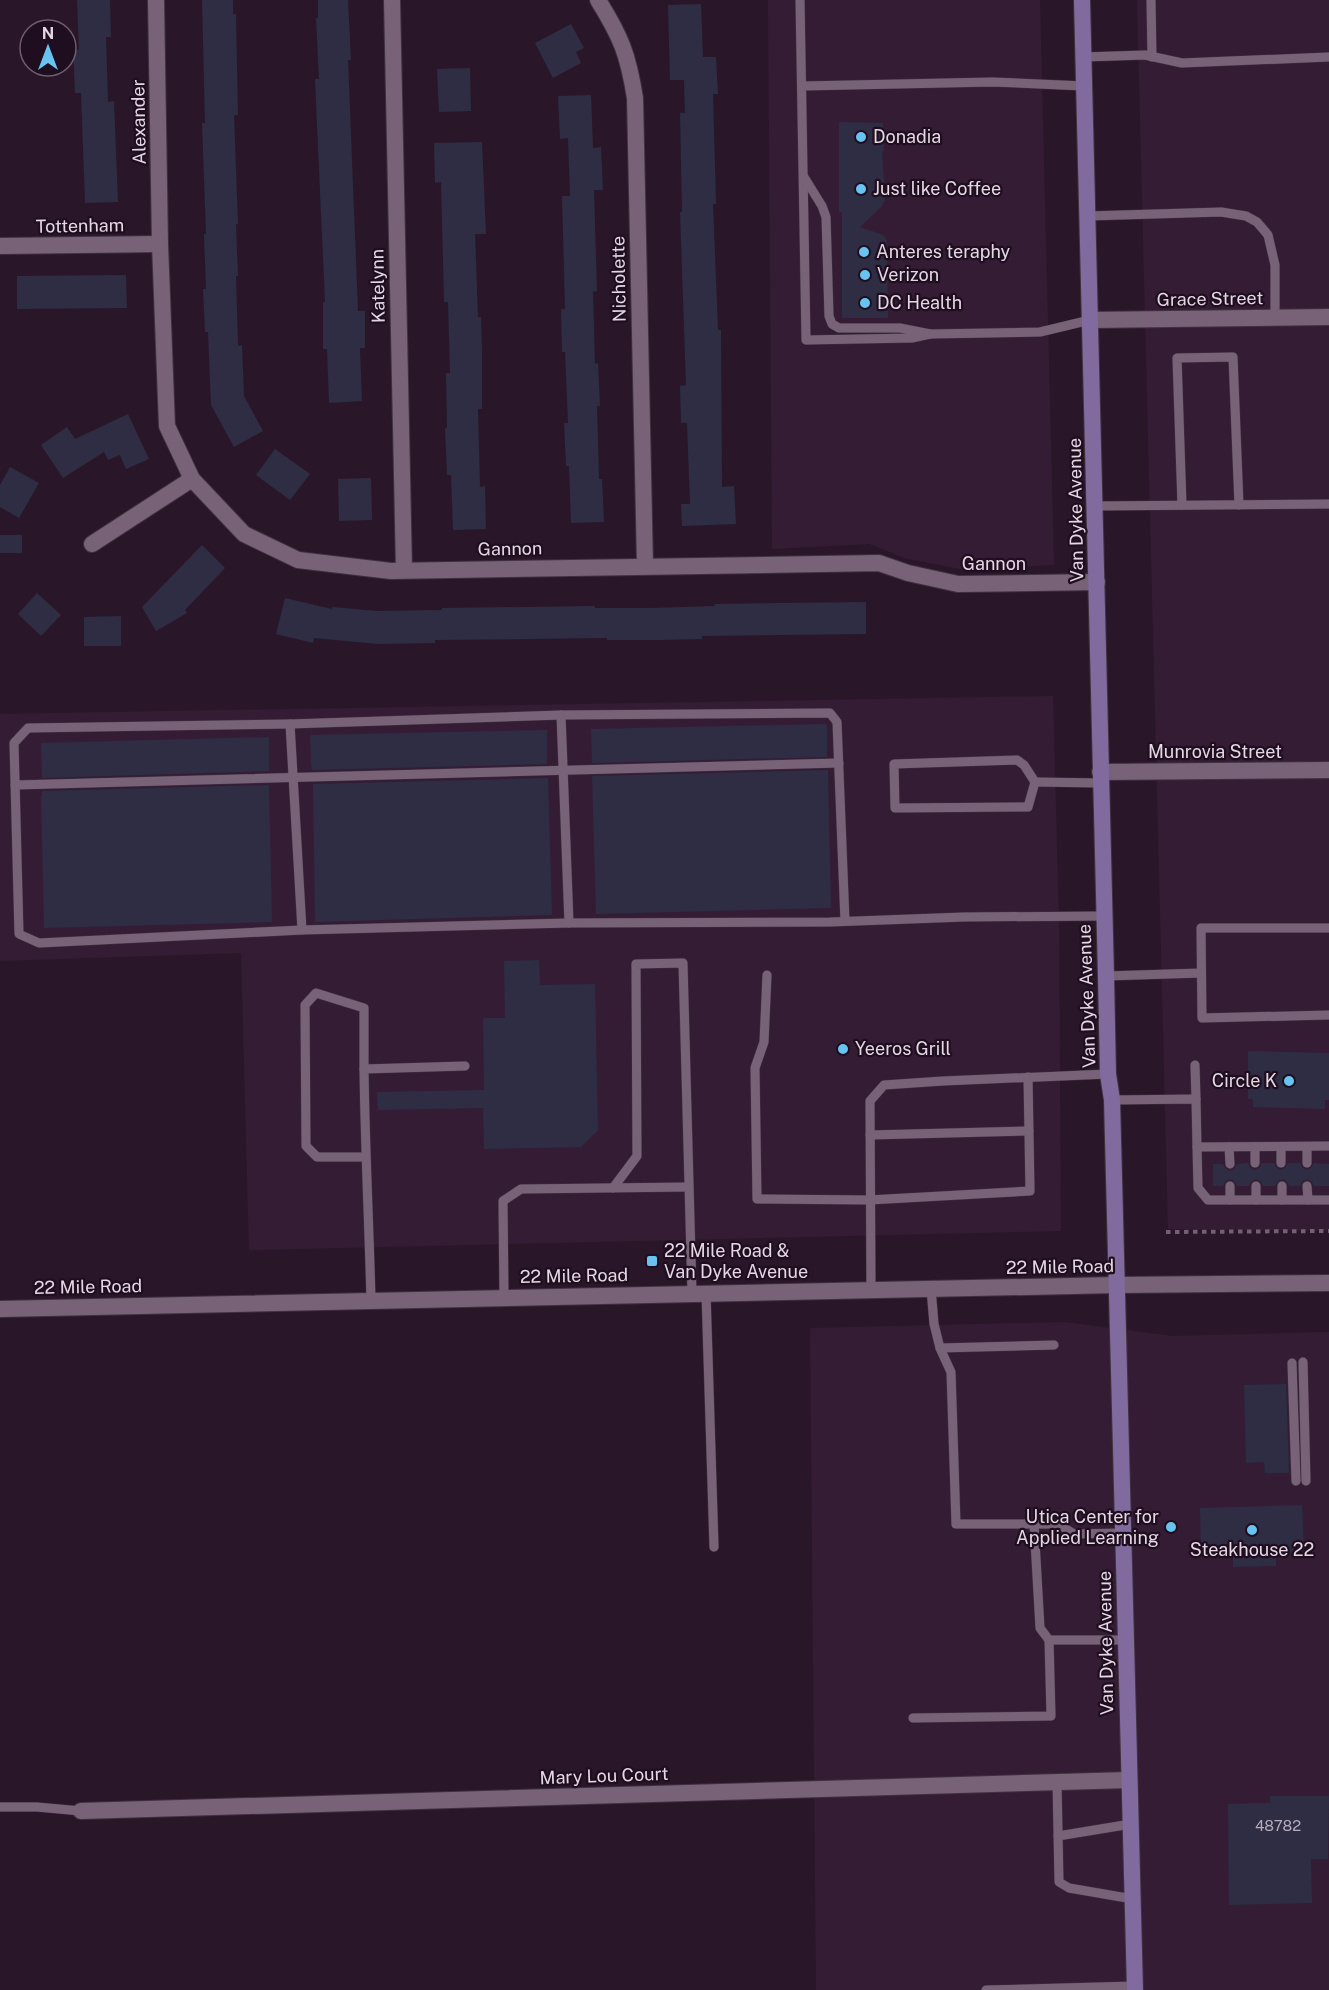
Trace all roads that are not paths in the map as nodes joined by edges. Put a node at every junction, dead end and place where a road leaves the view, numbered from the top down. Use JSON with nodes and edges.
{"nodes":[{"id":1,"x":156,"y":0,"type":"edge"},
{"id":2,"x":392,"y":0,"type":"edge"},
{"id":3,"x":598,"y":0,"type":"edge"},
{"id":4,"x":800,"y":0,"type":"edge"},
{"id":5,"x":1082,"y":0,"type":"edge"},
{"id":6,"x":1151,"y":0,"type":"edge"},
{"id":7,"x":1084,"y":57,"type":"junction"},
{"id":8,"x":1152,"y":57,"type":"junction"},
{"id":9,"x":1329,"y":57,"type":"edge"},
{"id":10,"x":802,"y":86,"type":"junction"},
{"id":11,"x":1084,"y":86,"type":"junction"},
{"id":12,"x":804,"y":176,"type":"junction"},
{"id":13,"x":1088,"y":216,"type":"junction"},
{"id":14,"x":160,"y":244,"type":"junction"},
{"id":15,"x":0,"y":246,"type":"edge"},
{"id":16,"x":1329,"y":317,"type":"edge"},
{"id":17,"x":1275,"y":318,"type":"junction"},
{"id":18,"x":1090,"y":320,"type":"junction"},
{"id":19,"x":930,"y":334,"type":"junction"},
{"id":20,"x":192,"y":479,"type":"junction"},
{"id":21,"x":1329,"y":504,"type":"edge"},
{"id":22,"x":1182,"y":505,"type":"junction"},
{"id":23,"x":1239,"y":505,"type":"junction"},
{"id":24,"x":1095,"y":506,"type":"junction"},
{"id":25,"x":92,"y":544,"type":"dead end"},
{"id":26,"x":645,"y":566,"type":"junction"},
{"id":27,"x":404,"y":570,"type":"junction"},
{"id":28,"x":1097,"y":582,"type":"junction"},
{"id":29,"x":561,"y":715,"type":"junction"},
{"id":30,"x":290,"y":724,"type":"junction"},
{"id":31,"x":839,"y":763,"type":"junction"},
{"id":32,"x":563,"y":770,"type":"junction"},
{"id":33,"x":1329,"y":770,"type":"edge"},
{"id":34,"x":293,"y":777,"type":"junction"},
{"id":35,"x":1101,"y":778,"type":"junction"},
{"id":36,"x":1035,"y":782,"type":"junction"},
{"id":37,"x":15,"y":785,"type":"junction"},
{"id":38,"x":1104,"y":916,"type":"junction"},
{"id":39,"x":845,"y":921,"type":"junction"},
{"id":40,"x":569,"y":922,"type":"junction"},
{"id":41,"x":1329,"y":928,"type":"edge"},
{"id":42,"x":302,"y":930,"type":"junction"},
{"id":43,"x":1201,"y":973,"type":"junction"},
{"id":44,"x":767,"y":975,"type":"dead end"},
{"id":45,"x":1106,"y":976,"type":"junction"},
{"id":46,"x":1329,"y":1015,"type":"edge"},
{"id":47,"x":1195,"y":1065,"type":"dead end"},
{"id":48,"x":465,"y":1066,"type":"dead end"},
{"id":49,"x":364,"y":1069,"type":"junction"},
{"id":50,"x":1108,"y":1074,"type":"junction"},
{"id":51,"x":1028,"y":1077,"type":"junction"},
{"id":52,"x":1196,"y":1100,"type":"junction"},
{"id":53,"x":1112,"y":1101,"type":"junction"},
{"id":54,"x":1029,"y":1131,"type":"junction"},
{"id":55,"x":870,"y":1135,"type":"junction"},
{"id":56,"x":1281,"y":1146,"type":"junction"},
{"id":57,"x":1307,"y":1146,"type":"junction"},
{"id":58,"x":1329,"y":1146,"type":"edge"},
{"id":59,"x":1197,"y":1147,"type":"junction"},
{"id":60,"x":1229,"y":1147,"type":"junction"},
{"id":61,"x":1255,"y":1147,"type":"junction"},
{"id":62,"x":365,"y":1157,"type":"junction"},
{"id":63,"x":1255,"y":1163,"type":"dead end"},
{"id":64,"x":1281,"y":1163,"type":"dead end"},
{"id":65,"x":1307,"y":1163,"type":"dead end"},
{"id":66,"x":1230,"y":1164,"type":"dead end"},
{"id":67,"x":1230,"y":1186,"type":"dead end"},
{"id":68,"x":1256,"y":1186,"type":"dead end"},
{"id":69,"x":1281,"y":1186,"type":"dead end"},
{"id":70,"x":1308,"y":1186,"type":"dead end"},
{"id":71,"x":687,"y":1187,"type":"junction"},
{"id":72,"x":613,"y":1188,"type":"junction"},
{"id":73,"x":869,"y":1200,"type":"junction"},
{"id":74,"x":1230,"y":1200,"type":"junction"},
{"id":75,"x":1256,"y":1200,"type":"junction"},
{"id":76,"x":1281,"y":1200,"type":"junction"},
{"id":77,"x":1308,"y":1200,"type":"junction"},
{"id":78,"x":1329,"y":1200,"type":"edge"},
{"id":79,"x":1329,"y":1283,"type":"edge"},
{"id":80,"x":1116,"y":1285,"type":"junction"},
{"id":81,"x":932,"y":1289,"type":"junction"},
{"id":82,"x":871,"y":1290,"type":"junction"},
{"id":83,"x":699,"y":1293,"type":"junction"},
{"id":84,"x":504,"y":1297,"type":"junction"},
{"id":85,"x":371,"y":1300,"type":"junction"},
{"id":86,"x":0,"y":1309,"type":"edge"},
{"id":87,"x":1054,"y":1345,"type":"dead end"},
{"id":88,"x":940,"y":1348,"type":"junction"},
{"id":89,"x":1303,"y":1362,"type":"dead end"},
{"id":90,"x":1292,"y":1363,"type":"dead end"},
{"id":91,"x":1034,"y":1524,"type":"junction"},
{"id":92,"x":1123,"y":1533,"type":"junction"},
{"id":93,"x":714,"y":1547,"type":"dead end"},
{"id":94,"x":1049,"y":1641,"type":"junction"},
{"id":95,"x":1126,"y":1641,"type":"junction"},
{"id":96,"x":913,"y":1718,"type":"dead end"},
{"id":97,"x":1129,"y":1780,"type":"junction"},
{"id":98,"x":1057,"y":1782,"type":"junction"},
{"id":99,"x":0,"y":1807,"type":"edge"},
{"id":100,"x":81,"y":1811,"type":"joint"},
{"id":101,"x":1131,"y":1824,"type":"junction"},
{"id":102,"x":1058,"y":1836,"type":"junction"},
{"id":103,"x":1133,"y":1899,"type":"junction"},
{"id":104,"x":1135,"y":1988,"type":"edge"},
{"id":105,"x":1051,"y":1989,"type":"edge"},
{"id":106,"x":986,"y":1990,"type":"edge"}],
"edges":[{"from":1,"to":14,"type":"street","name":"Alexander"},
{"from":2,"to":27,"type":"street","name":"Katelynn"},
{"from":3,"to":26,"type":"street","name":"Nicholette"},
{"from":4,"to":10,"type":"lane"},
{"from":5,"to":7,"type":"main road","name":"Van Dyke Avenue"},
{"from":6,"to":8,"type":"lane"},
{"from":7,"to":8,"type":"lane"},
{"from":7,"to":11,"type":"main road","name":"Van Dyke Avenue"},
{"from":8,"to":9,"type":"lane"},
{"from":10,"to":11,"type":"lane"},
{"from":10,"to":12,"type":"lane"},
{"from":11,"to":13,"type":"main road","name":"Van Dyke Avenue"},
{"from":12,"to":19,"type":"lane"},
{"from":12,"to":19,"type":"lane"},
{"from":13,"to":17,"type":"lane"},
{"from":13,"to":18,"type":"main road","name":"Van Dyke Avenue"},
{"from":14,"to":15,"type":"street","name":"Tottenham"},
{"from":14,"to":20,"type":"street","name":"Gannon"},
{"from":16,"to":17,"type":"street","name":"Grace Street"},
{"from":17,"to":18,"type":"street","name":"Grace Street"},
{"from":18,"to":19,"type":"lane"},
{"from":18,"to":24,"type":"main road","name":"Van Dyke Avenue"},
{"from":20,"to":25,"type":"street"},
{"from":20,"to":27,"type":"street","name":"Gannon"},
{"from":21,"to":23,"type":"lane"},
{"from":22,"to":23,"type":"lane"},
{"from":22,"to":23,"type":"lane"},
{"from":22,"to":24,"type":"lane"},
{"from":24,"to":28,"type":"main road","name":"Van Dyke Avenue"},
{"from":26,"to":27,"type":"street","name":"Gannon"},
{"from":26,"to":28,"type":"street","name":"Gannon"},
{"from":28,"to":35,"type":"main road","name":"Van Dyke Avenue"},
{"from":29,"to":30,"type":"lane"},
{"from":29,"to":31,"type":"lane"},
{"from":29,"to":32,"type":"lane"},
{"from":30,"to":34,"type":"lane"},
{"from":30,"to":37,"type":"lane"},
{"from":31,"to":32,"type":"lane"},
{"from":31,"to":39,"type":"lane"},
{"from":32,"to":34,"type":"lane"},
{"from":32,"to":40,"type":"lane"},
{"from":33,"to":35,"type":"street","name":"Munrovia Street"},
{"from":34,"to":37,"type":"lane"},
{"from":34,"to":42,"type":"lane"},
{"from":35,"to":36,"type":"lane"},
{"from":35,"to":38,"type":"main road","name":"Van Dyke Avenue"},
{"from":36,"to":36,"type":"lane"},
{"from":37,"to":42,"type":"lane"},
{"from":38,"to":39,"type":"lane"},
{"from":38,"to":45,"type":"main road","name":"Van Dyke Avenue"},
{"from":39,"to":40,"type":"lane"},
{"from":40,"to":42,"type":"lane"},
{"from":41,"to":43,"type":"lane"},
{"from":43,"to":45,"type":"lane"},
{"from":43,"to":46,"type":"lane"},
{"from":44,"to":73,"type":"lane"},
{"from":45,"to":50,"type":"main road","name":"Van Dyke Avenue"},
{"from":47,"to":52,"type":"lane"},
{"from":48,"to":49,"type":"lane"},
{"from":49,"to":62,"type":"lane"},
{"from":49,"to":62,"type":"lane"},
{"from":50,"to":51,"type":"lane"},
{"from":50,"to":53,"type":"main road","name":"Van Dyke Avenue"},
{"from":51,"to":54,"type":"lane"},
{"from":51,"to":55,"type":"lane"},
{"from":52,"to":53,"type":"lane"},
{"from":52,"to":59,"type":"lane"},
{"from":53,"to":80,"type":"main road","name":"Van Dyke Avenue"},
{"from":54,"to":55,"type":"lane"},
{"from":54,"to":73,"type":"lane"},
{"from":55,"to":73,"type":"lane"},
{"from":56,"to":57,"type":"lane"},
{"from":56,"to":61,"type":"lane"},
{"from":56,"to":64,"type":"lane"},
{"from":57,"to":58,"type":"lane"},
{"from":57,"to":65,"type":"lane"},
{"from":59,"to":60,"type":"lane"},
{"from":59,"to":74,"type":"lane"},
{"from":60,"to":61,"type":"lane"},
{"from":60,"to":66,"type":"lane"},
{"from":61,"to":63,"type":"lane"},
{"from":62,"to":85,"type":"lane"},
{"from":67,"to":74,"type":"lane"},
{"from":68,"to":75,"type":"lane"},
{"from":69,"to":76,"type":"lane"},
{"from":70,"to":77,"type":"lane"},
{"from":71,"to":72,"type":"lane"},
{"from":71,"to":72,"type":"lane"},
{"from":71,"to":83,"type":"lane"},
{"from":72,"to":84,"type":"lane"},
{"from":73,"to":82,"type":"lane"},
{"from":74,"to":75,"type":"lane"},
{"from":75,"to":76,"type":"lane"},
{"from":76,"to":77,"type":"lane"},
{"from":77,"to":78,"type":"lane"},
{"from":79,"to":80,"type":"street","name":"22 Mile Road"},
{"from":80,"to":81,"type":"street","name":"22 Mile Road"},
{"from":80,"to":92,"type":"main road","name":"Van Dyke Avenue"},
{"from":81,"to":82,"type":"street","name":"22 Mile Road"},
{"from":81,"to":88,"type":"lane"},
{"from":82,"to":83,"type":"street","name":"22 Mile Road"},
{"from":83,"to":84,"type":"street","name":"22 Mile Road"},
{"from":83,"to":93,"type":"lane"},
{"from":84,"to":85,"type":"street","name":"22 Mile Road"},
{"from":85,"to":86,"type":"street","name":"22 Mile Road"},
{"from":87,"to":88,"type":"lane"},
{"from":88,"to":91,"type":"lane"},
{"from":89,"to":90,"type":"lane"},
{"from":91,"to":92,"type":"lane"},
{"from":91,"to":94,"type":"lane"},
{"from":92,"to":95,"type":"main road","name":"Van Dyke Avenue"},
{"from":94,"to":95,"type":"lane"},
{"from":94,"to":96,"type":"lane"},
{"from":95,"to":97,"type":"main road","name":"Van Dyke Avenue"},
{"from":97,"to":98,"type":"street","name":"Mary Lou Court"},
{"from":97,"to":101,"type":"main road","name":"Van Dyke Avenue"},
{"from":98,"to":100,"type":"street","name":"Mary Lou Court"},
{"from":98,"to":102,"type":"lane"},
{"from":99,"to":100,"type":"lane"},
{"from":101,"to":102,"type":"lane"},
{"from":101,"to":103,"type":"main road","name":"Van Dyke Avenue"},
{"from":102,"to":103,"type":"lane"},
{"from":103,"to":104,"type":"main road","name":"Van Dyke Avenue"},
{"from":104,"to":105,"type":"lane"},
{"from":105,"to":106,"type":"lane"}]}
